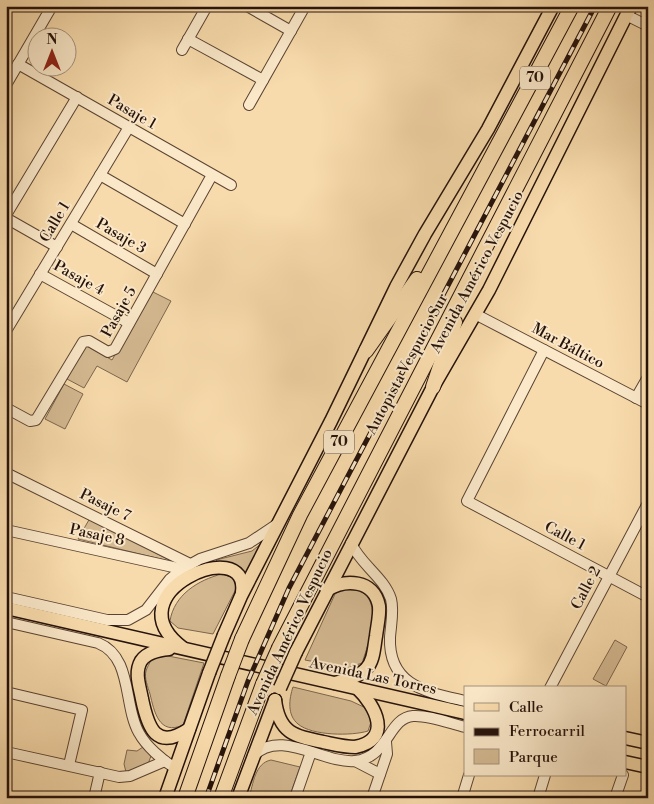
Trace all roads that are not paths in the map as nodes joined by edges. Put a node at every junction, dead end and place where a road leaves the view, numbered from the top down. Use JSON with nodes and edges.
{"nodes":[{"id":1,"x":207,"y":6,"type":"edge"},
{"id":2,"x":247,"y":6,"type":"edge"},
{"id":3,"x":305,"y":6,"type":"edge"},
{"id":4,"x":552,"y":6,"type":"edge"},
{"id":5,"x":572,"y":6,"type":"edge"},
{"id":6,"x":610,"y":6,"type":"edge"},
{"id":7,"x":50,"y":7,"type":"edge"},
{"id":8,"x":629,"y":11,"type":"edge"},
{"id":9,"x":648,"y":26,"type":"edge"},
{"id":10,"x":291,"y":31,"type":"junction"},
{"id":11,"x":188,"y":39,"type":"junction"},
{"id":12,"x":182,"y":50,"type":"dead end"},
{"id":13,"x":18,"y":64,"type":"junction"},
{"id":14,"x":262,"y":80,"type":"junction"},
{"id":15,"x":6,"y":84,"type":"edge"},
{"id":16,"x":77,"y":97,"type":"junction"},
{"id":17,"x":249,"y":104,"type":"dead end"},
{"id":18,"x":129,"y":127,"type":"junction"},
{"id":19,"x":100,"y":175,"type":"junction"},
{"id":20,"x":212,"y":175,"type":"junction"},
{"id":21,"x":231,"y":185,"type":"dead end"},
{"id":22,"x":6,"y":217,"type":"edge"},
{"id":23,"x":71,"y":224,"type":"junction"},
{"id":24,"x":184,"y":224,"type":"junction"},
{"id":25,"x":57,"y":247,"type":"junction"},
{"id":26,"x":442,"y":247,"type":"junction"},
{"id":27,"x":40,"y":274,"type":"junction"},
{"id":28,"x":157,"y":274,"type":"junction"},
{"id":29,"x":468,"y":282,"type":"junction"},
{"id":30,"x":475,"y":314,"type":"junction"},
{"id":31,"x":130,"y":323,"type":"junction"},
{"id":32,"x":6,"y":332,"type":"edge"},
{"id":33,"x":544,"y":350,"type":"junction"},
{"id":34,"x":366,"y":351,"type":"junction"},
{"id":35,"x":648,"y":377,"type":"edge"},
{"id":36,"x":433,"y":387,"type":"junction"},
{"id":37,"x":636,"y":398,"type":"junction"},
{"id":38,"x":648,"y":404,"type":"edge"},
{"id":39,"x":6,"y":408,"type":"edge"},
{"id":40,"x":6,"y":473,"type":"edge"},
{"id":41,"x":648,"y":503,"type":"edge"},
{"id":42,"x":277,"y":524,"type":"junction"},
{"id":43,"x":6,"y":530,"type":"edge"},
{"id":44,"x":351,"y":543,"type":"junction"},
{"id":45,"x":186,"y":566,"type":"junction"},
{"id":46,"x":609,"y":576,"type":"junction"},
{"id":47,"x":326,"y":590,"type":"junction"},
{"id":48,"x":241,"y":596,"type":"junction"},
{"id":49,"x":6,"y":597,"type":"edge"},
{"id":50,"x":648,"y":597,"type":"edge"},
{"id":51,"x":10,"y":611,"type":"edge"},
{"id":52,"x":6,"y":622,"type":"edge"},
{"id":53,"x":181,"y":649,"type":"junction"},
{"id":54,"x":332,"y":683,"type":"junction"},
{"id":55,"x":551,"y":686,"type":"edge"},
{"id":56,"x":357,"y":688,"type":"junction"},
{"id":57,"x":6,"y":692,"type":"edge"},
{"id":58,"x":277,"y":694,"type":"junction"},
{"id":59,"x":464,"y":701,"type":"edge"},
{"id":60,"x":464,"y":713,"type":"edge"},
{"id":61,"x":464,"y":727,"type":"edge"},
{"id":62,"x":189,"y":728,"type":"junction"},
{"id":63,"x":626,"y":738,"type":"edge"},
{"id":64,"x":386,"y":742,"type":"junction"},
{"id":65,"x":648,"y":743,"type":"edge"},
{"id":66,"x":6,"y":752,"type":"edge"},
{"id":67,"x":311,"y":752,"type":"junction"},
{"id":68,"x":252,"y":756,"type":"junction"},
{"id":69,"x":355,"y":761,"type":"junction"},
{"id":70,"x":170,"y":764,"type":"junction"},
{"id":71,"x":626,"y":764,"type":"edge"},
{"id":72,"x":69,"y":766,"type":"junction"},
{"id":73,"x":648,"y":767,"type":"edge"},
{"id":74,"x":100,"y":772,"type":"junction"},
{"id":75,"x":380,"y":774,"type":"junction"},
{"id":76,"x":470,"y":776,"type":"edge"},
{"id":77,"x":545,"y":776,"type":"edge"},
{"id":78,"x":623,"y":776,"type":"edge"},
{"id":79,"x":94,"y":798,"type":"edge"},
{"id":80,"x":165,"y":798,"type":"edge"},
{"id":81,"x":184,"y":798,"type":"edge"},
{"id":82,"x":221,"y":798,"type":"edge"},
{"id":83,"x":238,"y":798,"type":"edge"},
{"id":84,"x":294,"y":798,"type":"edge"},
{"id":85,"x":372,"y":798,"type":"edge"},
{"id":86,"x":462,"y":798,"type":"edge"},
{"id":87,"x":538,"y":798,"type":"edge"},
{"id":88,"x":615,"y":798,"type":"edge"}],
"edges":[{"from":1,"to":11,"type":"street"},
{"from":2,"to":10,"type":"street"},
{"from":3,"to":10,"type":"street"},
{"from":4,"to":34,"type":"main road"},
{"from":5,"to":26,"type":"highway","name":"Autopista Vespucio Sur","number":"70"},
{"from":6,"to":29,"type":"highway","name":"Autopista Vespucio Sur","number":"70"},
{"from":7,"to":13,"type":"street"},
{"from":8,"to":9,"type":"street"},
{"from":8,"to":30,"type":"main road","name":"Avenida Américo Vespucio"},
{"from":10,"to":14,"type":"street"},
{"from":11,"to":12,"type":"street"},
{"from":11,"to":14,"type":"street"},
{"from":13,"to":15,"type":"street"},
{"from":13,"to":16,"type":"street","name":"Pasaje 1"},
{"from":14,"to":17,"type":"street"},
{"from":16,"to":18,"type":"street","name":"Pasaje 1"},
{"from":16,"to":22,"type":"street"},
{"from":18,"to":19,"type":"street","name":"Calle 1"},
{"from":18,"to":20,"type":"street","name":"Pasaje 1"},
{"from":19,"to":23,"type":"street","name":"Calle 1"},
{"from":19,"to":24,"type":"street"},
{"from":20,"to":21,"type":"street","name":"Pasaje 1"},
{"from":20,"to":24,"type":"street","name":"Pasaje 5"},
{"from":22,"to":25,"type":"street"},
{"from":23,"to":25,"type":"street","name":"Calle 1"},
{"from":23,"to":28,"type":"street","name":"Pasaje 3"},
{"from":24,"to":28,"type":"street","name":"Pasaje 5"},
{"from":25,"to":27,"type":"street","name":"Calle 1"},
{"from":26,"to":34,"type":"highway"},
{"from":26,"to":81,"type":"highway","name":"Autopista Vespucio Sur","number":"70","bridge":true},
{"from":27,"to":31,"type":"street","name":"Pasaje 4"},
{"from":27,"to":32,"type":"street","name":"Calle 1"},
{"from":28,"to":31,"type":"street","name":"Pasaje 5"},
{"from":29,"to":36,"type":"highway"},
{"from":29,"to":82,"type":"highway","name":"Autopista Vespucio Sur","number":"70","bridge":true},
{"from":30,"to":33,"type":"street","name":"Mar Báltico"},
{"from":30,"to":36,"type":"main road","name":"Avenida Américo Vespucio"},
{"from":31,"to":39,"type":"street","name":"Pasaje 5"},
{"from":33,"to":37,"type":"street","name":"Mar Báltico"},
{"from":33,"to":46,"type":"street","name":"Calle 1"},
{"from":34,"to":42,"type":"main road"},
{"from":35,"to":37,"type":"street"},
{"from":36,"to":44,"type":"main road","name":"Avenida Américo Vespucio"},
{"from":37,"to":38,"type":"street","name":"Mar Báltico"},
{"from":40,"to":45,"type":"street","name":"Pasaje 7"},
{"from":41,"to":46,"type":"street","name":"Calle 2"},
{"from":42,"to":45,"type":"street"},
{"from":42,"to":48,"type":"main road"},
{"from":43,"to":45,"type":"street","name":"Pasaje 8"},
{"from":44,"to":47,"type":"main road","name":"Avenida Américo Vespucio"},
{"from":44,"to":59,"type":"street","name":"Avenida Las Torres"},
{"from":45,"to":49,"type":"street"},
{"from":46,"to":50,"type":"street","name":"Calle 1"},
{"from":46,"to":55,"type":"street","name":"Calle 2"},
{"from":47,"to":54,"type":"main road"},
{"from":47,"to":58,"type":"main road","name":"Avenida Américo Vespucio","bridge":true},
{"from":48,"to":53,"type":"main road"},
{"from":48,"to":62,"type":"main road","bridge":true},
{"from":51,"to":53,"type":"main road","name":"Avenida Las Torres"},
{"from":52,"to":70,"type":"street"},
{"from":53,"to":54,"type":"main road","name":"Avenida Las Torres"},
{"from":53,"to":62,"type":"main road"},
{"from":54,"to":56,"type":"main road","name":"Avenida Las Torres"},
{"from":56,"to":58,"type":"main road"},
{"from":56,"to":60,"type":"main road","name":"Avenida Las Torres"},
{"from":57,"to":72,"type":"street"},
{"from":58,"to":68,"type":"main road","name":"Avenida Américo Vespucio"},
{"from":61,"to":64,"type":"street","name":"Avenida Las Torres"},
{"from":62,"to":70,"type":"main road"},
{"from":63,"to":65,"type":"main road"},
{"from":64,"to":69,"type":"street","name":"Avenida Las Torres"},
{"from":64,"to":75,"type":"street"},
{"from":66,"to":72,"type":"street"},
{"from":67,"to":68,"type":"street"},
{"from":67,"to":69,"type":"street"},
{"from":67,"to":84,"type":"street"},
{"from":68,"to":83,"type":"main road","name":"Avenida Américo Vespucio"},
{"from":69,"to":75,"type":"street"},
{"from":70,"to":74,"type":"street"},
{"from":70,"to":80,"type":"main road"},
{"from":71,"to":73,"type":"main road"},
{"from":72,"to":74,"type":"street"},
{"from":74,"to":79,"type":"street"},
{"from":75,"to":85,"type":"street"},
{"from":76,"to":86,"type":"street"},
{"from":77,"to":87,"type":"street"},
{"from":78,"to":88,"type":"street"}]}
